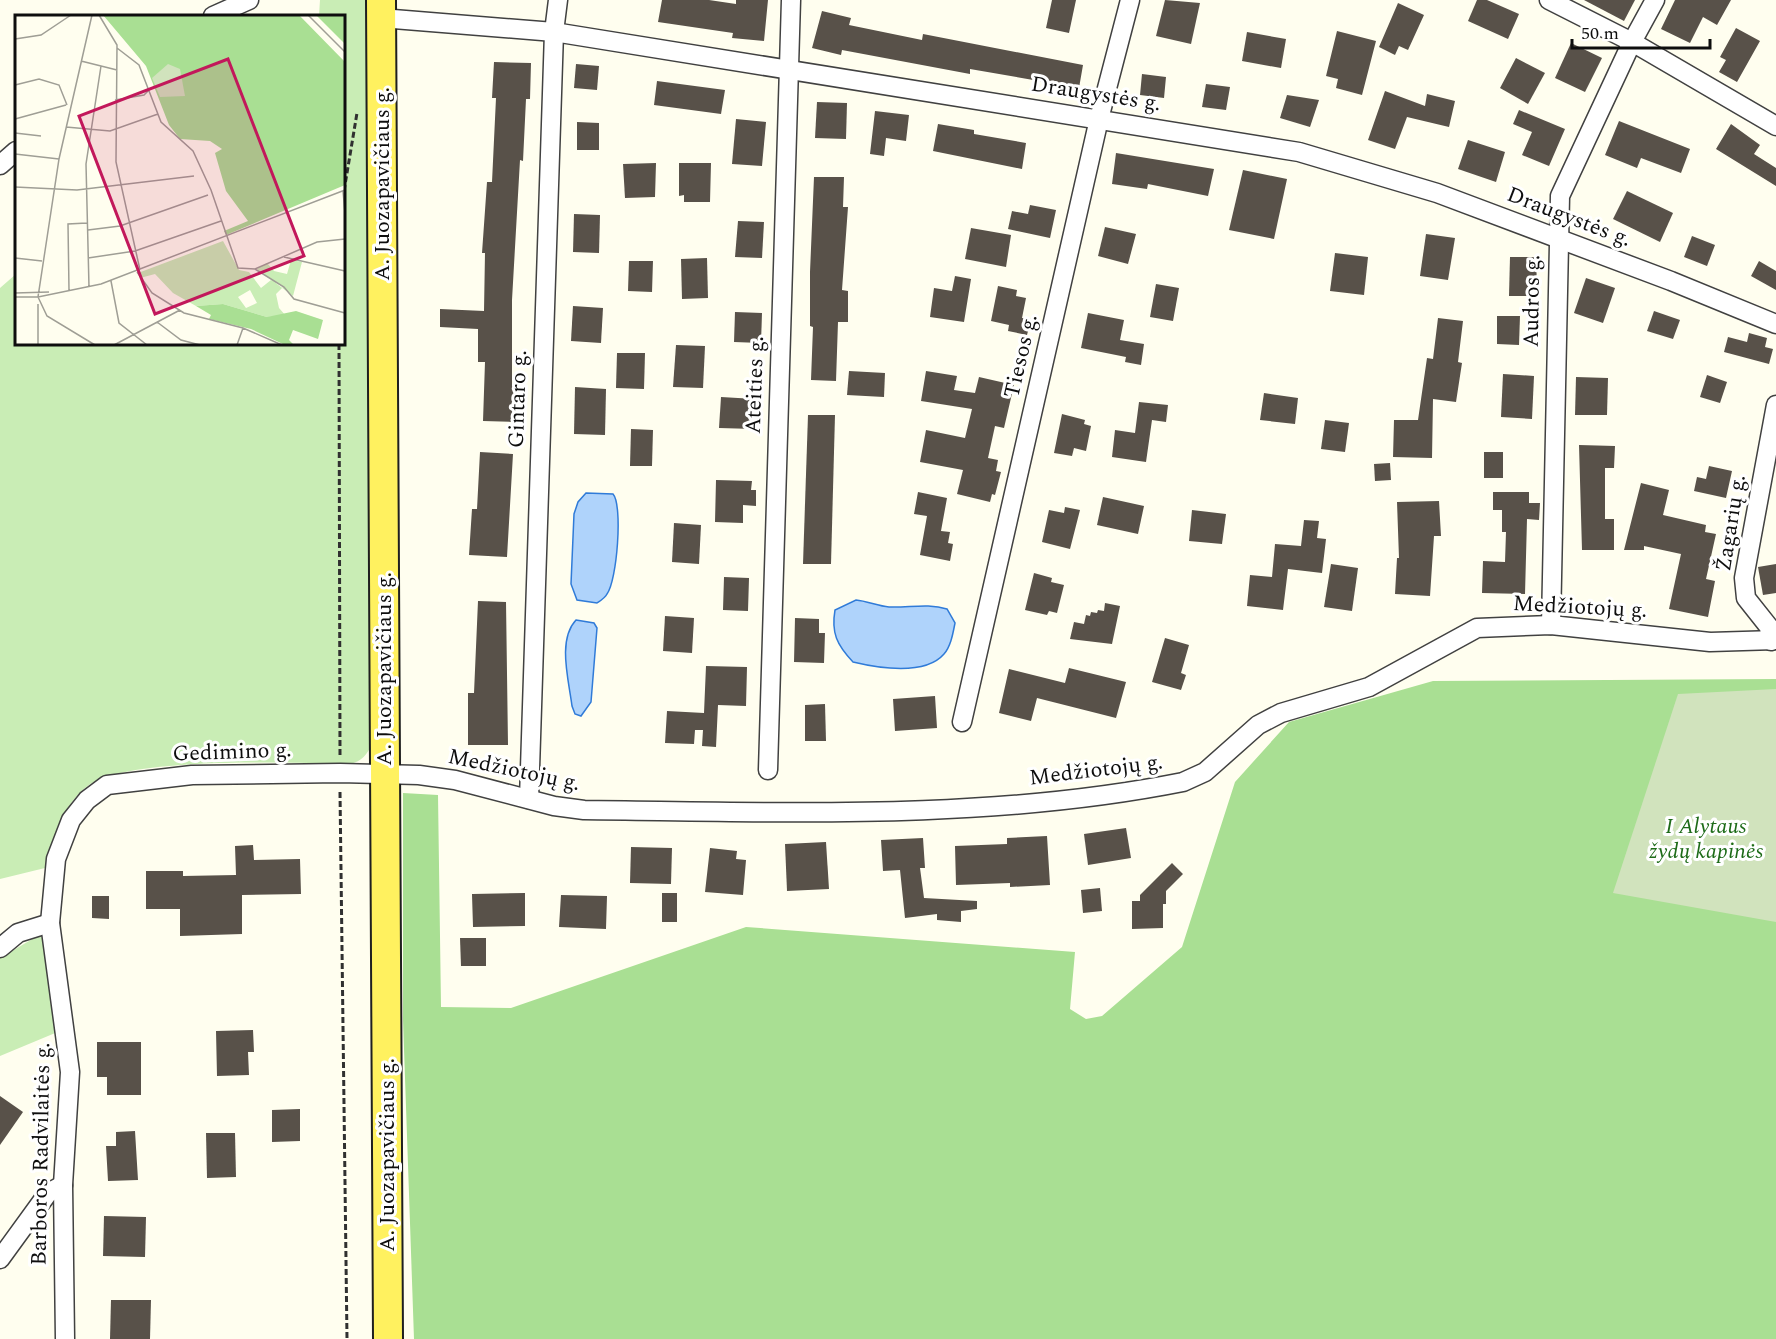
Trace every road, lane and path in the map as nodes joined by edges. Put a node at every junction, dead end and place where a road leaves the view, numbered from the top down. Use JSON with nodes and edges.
{"nodes":[{"id":1,"x":249,"y":0,"type":"edge"},
{"id":2,"x":558,"y":0,"type":"edge"},
{"id":3,"x":791,"y":0,"type":"edge"},
{"id":4,"x":1130,"y":0,"type":"edge"},
{"id":5,"x":1549,"y":0,"type":"edge"},
{"id":6,"x":1656,"y":0,"type":"edge"},
{"id":7,"x":381,"y":9,"type":"edge"},
{"id":8,"x":215,"y":15,"type":"edge"},
{"id":9,"x":554,"y":32,"type":"junction"},
{"id":10,"x":1632,"y":42,"type":"junction"},
{"id":11,"x":787,"y":68,"type":"junction"},
{"id":12,"x":358,"y":107,"type":"dead end"},
{"id":13,"x":1099,"y":119,"type":"junction"},
{"id":14,"x":1776,"y":126,"type":"edge"},
{"id":15,"x":15,"y":152,"type":"edge"},
{"id":16,"x":0,"y":165,"type":"edge"},
{"id":17,"x":345,"y":185,"type":"edge"},
{"id":18,"x":1557,"y":237,"type":"junction"},
{"id":19,"x":1776,"y":324,"type":"edge"},
{"id":20,"x":339,"y":345,"type":"edge"},
{"id":21,"x":1776,"y":405,"type":"edge"},
{"id":22,"x":1551,"y":625,"type":"junction"},
{"id":23,"x":1773,"y":640,"type":"edge"},
{"id":24,"x":962,"y":722,"type":"dead end"},
{"id":25,"x":768,"y":770,"type":"dead end"},
{"id":26,"x":340,"y":773,"type":"junction"},
{"id":27,"x":384,"y":774,"type":"junction"},
{"id":28,"x":528,"y":799,"type":"junction"},
{"id":29,"x":87,"y":800,"type":"joint"},
{"id":30,"x":50,"y":923,"type":"junction"},
{"id":31,"x":0,"y":948,"type":"edge"},
{"id":32,"x":63,"y":1185,"type":"junction"},
{"id":33,"x":0,"y":1259,"type":"edge"},
{"id":34,"x":66,"y":1339,"type":"edge"},
{"id":35,"x":347,"y":1339,"type":"edge"},
{"id":36,"x":388,"y":1339,"type":"edge"}],
"edges":[{"from":1,"to":8,"type":"street"},
{"from":2,"to":9,"type":"street","name":"Gintaro g."},
{"from":3,"to":11,"type":"street","name":"Ateities g."},
{"from":4,"to":13,"type":"street","name":"Tiesos g."},
{"from":5,"to":10,"type":"street"},
{"from":6,"to":10,"type":"street","name":"Audros g."},
{"from":7,"to":9,"type":"street","name":"Draugystės g."},
{"from":7,"to":27,"type":"main road","name":"A. Juozapavičiaus g."},
{"from":9,"to":11,"type":"street","name":"Draugystės g."},
{"from":9,"to":28,"type":"street","name":"Gintaro g."},
{"from":10,"to":14,"type":"street"},
{"from":10,"to":18,"type":"street","name":"Audros g."},
{"from":11,"to":13,"type":"street","name":"Draugystės g."},
{"from":11,"to":25,"type":"street","name":"Ateities g."},
{"from":12,"to":17,"type":"path"},
{"from":13,"to":18,"type":"street","name":"Draugystės g."},
{"from":13,"to":24,"type":"street","name":"Tiesos g."},
{"from":15,"to":16,"type":"street"},
{"from":18,"to":19,"type":"street","name":"Draugystės g."},
{"from":18,"to":22,"type":"street","name":"Audros g."},
{"from":20,"to":26,"type":"path"},
{"from":21,"to":23,"type":"street","name":"Žagarių g."},
{"from":22,"to":23,"type":"street","name":"Medžiotojų g."},
{"from":22,"to":28,"type":"street","name":"Medžiotojų g."},
{"from":26,"to":27,"type":"street","name":"Gedimino g."},
{"from":26,"to":29,"type":"street","name":"Gedimino g."},
{"from":26,"to":35,"type":"path"},
{"from":27,"to":28,"type":"street","name":"Medžiotojų g."},
{"from":27,"to":36,"type":"main road","name":"A. Juozapavičiaus g."},
{"from":29,"to":30,"type":"street","name":"Barboros Radvilaitės g."},
{"from":30,"to":31,"type":"street"},
{"from":30,"to":32,"type":"street","name":"Barboros Radvilaitės g."},
{"from":32,"to":33,"type":"street"},
{"from":32,"to":34,"type":"street","name":"Barboros Radvilaitės g."}]}
